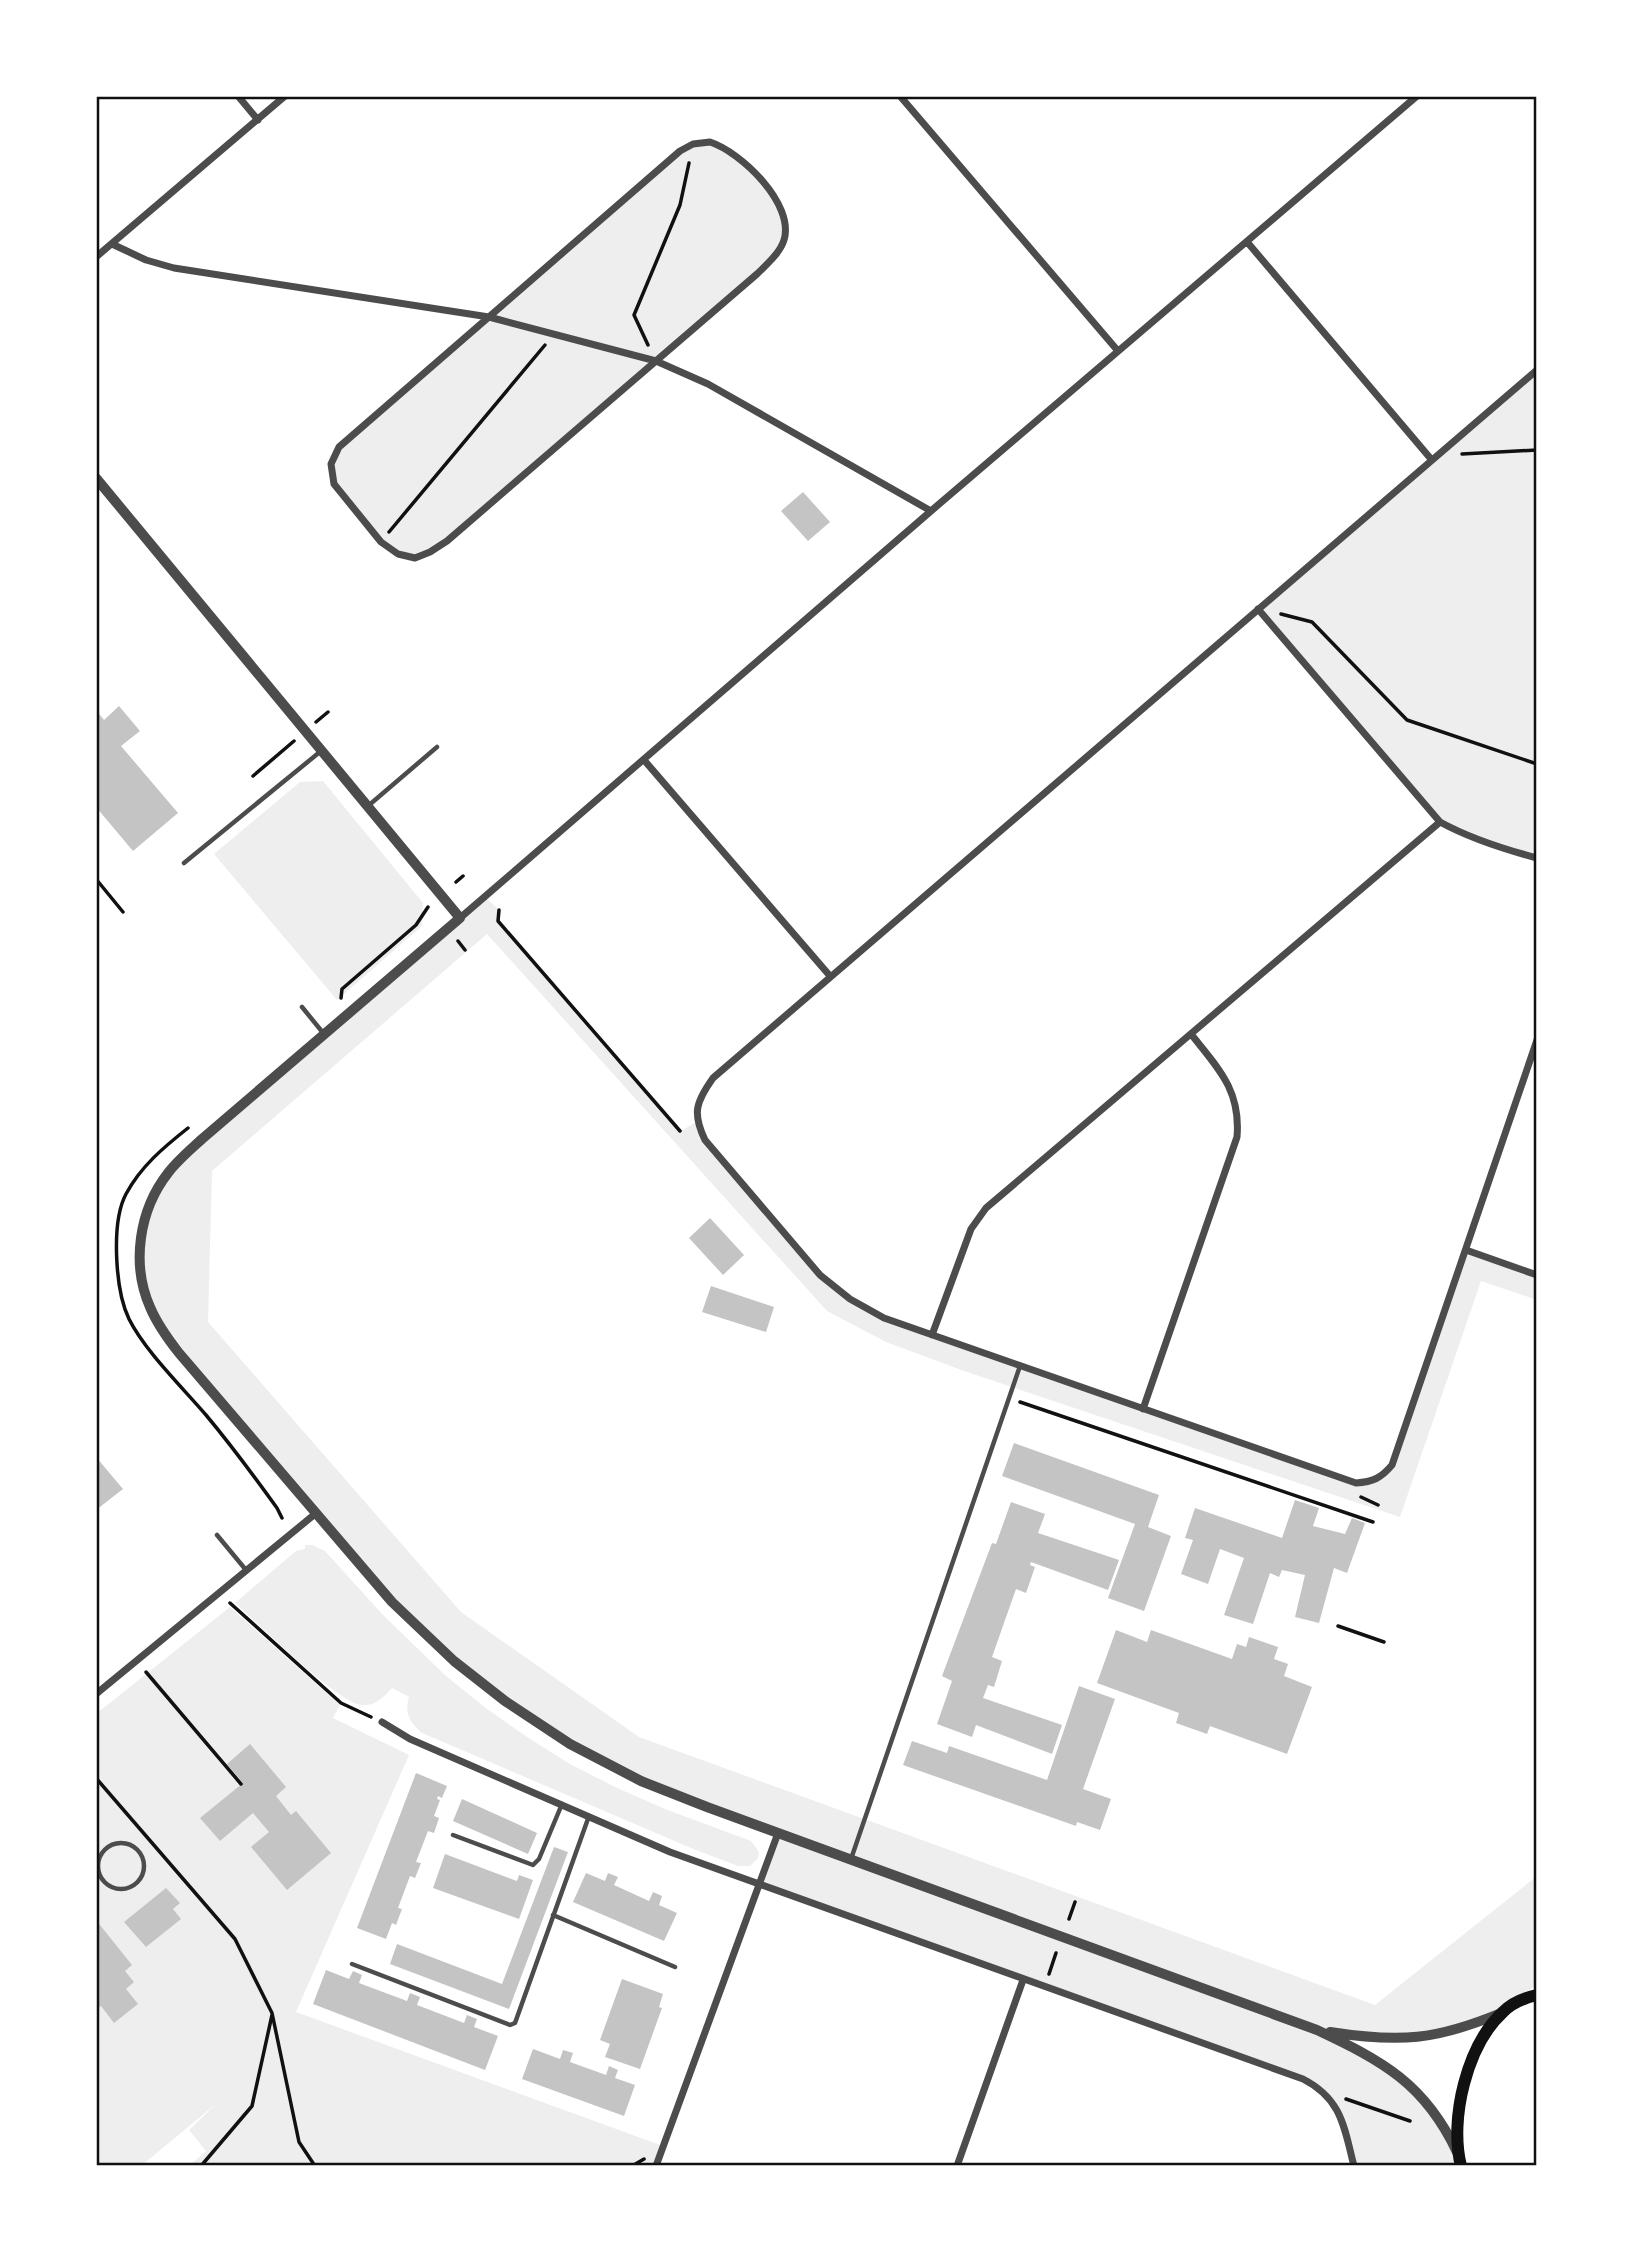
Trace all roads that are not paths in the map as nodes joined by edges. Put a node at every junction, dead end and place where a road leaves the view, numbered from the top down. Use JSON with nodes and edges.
{"nodes":[{"id":1,"x":238,"y":96,"type":"edge"},
{"id":2,"x":285,"y":96,"type":"edge"},
{"id":3,"x":900,"y":96,"type":"edge"},
{"id":4,"x":1417,"y":96,"type":"edge"},
{"id":5,"x":258,"y":120,"type":"junction"},
{"id":6,"x":1248,"y":243,"type":"junction"},
{"id":7,"x":112,"y":244,"type":"junction"},
{"id":8,"x":96,"y":257,"type":"edge"},
{"id":9,"x":489,"y":317,"type":"junction"},
{"id":10,"x":1118,"y":351,"type":"junction"},
{"id":11,"x":656,"y":361,"type":"junction"},
{"id":12,"x":1537,"y":370,"type":"edge"},
{"id":13,"x":1432,"y":459,"type":"junction"},
{"id":14,"x":96,"y":478,"type":"edge"},
{"id":15,"x":931,"y":511,"type":"junction"},
{"id":16,"x":1258,"y":609,"type":"junction"},
{"id":17,"x":437,"y":747,"type":"dead end"},
{"id":18,"x":321,"y":751,"type":"junction"},
{"id":19,"x":644,"y":760,"type":"junction"},
{"id":20,"x":367,"y":807,"type":"junction"},
{"id":21,"x":1440,"y":822,"type":"junction"},
{"id":22,"x":1537,"y":858,"type":"edge"},
{"id":23,"x":184,"y":863,"type":"dead end"},
{"id":24,"x":460,"y":918,"type":"junction"},
{"id":25,"x":830,"y":976,"type":"junction"},
{"id":26,"x":302,"y":1007,"type":"dead end"},
{"id":27,"x":1191,"y":1034,"type":"junction"},
{"id":28,"x":325,"y":1035,"type":"junction"},
{"id":29,"x":1537,"y":1040,"type":"edge"},
{"id":30,"x":1466,"y":1250,"type":"junction"},
{"id":31,"x":1537,"y":1275,"type":"edge"},
{"id":32,"x":932,"y":1335,"type":"junction"},
{"id":33,"x":1020,"y":1366,"type":"junction"},
{"id":34,"x":1143,"y":1409,"type":"junction"},
{"id":35,"x":315,"y":1514,"type":"junction"},
{"id":36,"x":217,"y":1535,"type":"dead end"},
{"id":37,"x":247,"y":1570,"type":"junction"},
{"id":38,"x":98,"y":1690,"type":"edge"},
{"id":39,"x":382,"y":1722,"type":"road end"},
{"id":40,"x":562,"y":1804,"type":"junction"},
{"id":41,"x":589,"y":1816,"type":"junction"},
{"id":42,"x":778,"y":1832,"type":"junction"},
{"id":43,"x":453,"y":1835,"type":"dead end"},
{"id":44,"x":106,"y":1849,"type":"joint"},
{"id":45,"x":851,"y":1860,"type":"junction"},
{"id":46,"x":758,"y":1885,"type":"junction"},
{"id":47,"x":553,"y":1915,"type":"junction"},
{"id":48,"x":352,"y":1964,"type":"dead end"},
{"id":49,"x":675,"y":1967,"type":"dead end"},
{"id":50,"x":1023,"y":1980,"type":"junction"},
{"id":51,"x":1537,"y":1984,"type":"edge"},
{"id":52,"x":1537,"y":1995,"type":"edge"},
{"id":53,"x":1520,"y":1999,"type":"junction"},
{"id":54,"x":1501,"y":2013,"type":"junction"},
{"id":55,"x":1317,"y":2030,"type":"junction"},
{"id":56,"x":1459,"y":2160,"type":"edge"},
{"id":57,"x":656,"y":2166,"type":"edge"},
{"id":58,"x":957,"y":2166,"type":"edge"},
{"id":59,"x":1354,"y":2166,"type":"edge"}],
"edges":[{"from":1,"to":5,"type":"street"},
{"from":2,"to":5,"type":"street"},
{"from":3,"to":10,"type":"street"},
{"from":4,"to":6,"type":"street"},
{"from":5,"to":7,"type":"street"},
{"from":6,"to":10,"type":"street"},
{"from":6,"to":13,"type":"street"},
{"from":7,"to":8,"type":"street"},
{"from":7,"to":9,"type":"street"},
{"from":9,"to":11,"type":"street"},
{"from":9,"to":11,"type":"street"},
{"from":9,"to":11,"type":"street"},
{"from":10,"to":15,"type":"street"},
{"from":11,"to":15,"type":"street"},
{"from":12,"to":13,"type":"street"},
{"from":13,"to":16,"type":"street"},
{"from":14,"to":18,"type":"street"},
{"from":15,"to":19,"type":"street"},
{"from":16,"to":21,"type":"street"},
{"from":16,"to":25,"type":"street"},
{"from":17,"to":20,"type":"lane"},
{"from":18,"to":20,"type":"street"},
{"from":18,"to":23,"type":"lane"},
{"from":19,"to":24,"type":"street"},
{"from":19,"to":25,"type":"street"},
{"from":20,"to":24,"type":"street"},
{"from":21,"to":22,"type":"street"},
{"from":21,"to":27,"type":"street"},
{"from":24,"to":28,"type":"street"},
{"from":25,"to":32,"type":"street"},
{"from":26,"to":28,"type":"lane"},
{"from":27,"to":32,"type":"street"},
{"from":27,"to":34,"type":"street"},
{"from":28,"to":35,"type":"street"},
{"from":29,"to":30,"type":"street"},
{"from":30,"to":31,"type":"street"},
{"from":30,"to":34,"type":"street"},
{"from":32,"to":33,"type":"street"},
{"from":33,"to":34,"type":"street"},
{"from":33,"to":45,"type":"lane"},
{"from":35,"to":37,"type":"street"},
{"from":35,"to":42,"type":"street"},
{"from":36,"to":37,"type":"lane"},
{"from":37,"to":38,"type":"street"},
{"from":39,"to":40,"type":"street"},
{"from":40,"to":41,"type":"street"},
{"from":40,"to":43,"type":"lane"},
{"from":41,"to":46,"type":"street"},
{"from":41,"to":47,"type":"lane"},
{"from":42,"to":45,"type":"street"},
{"from":42,"to":46,"type":"street"},
{"from":44,"to":44,"type":"lane"},
{"from":45,"to":55,"type":"street"},
{"from":46,"to":50,"type":"street"},
{"from":46,"to":57,"type":"street"},
{"from":47,"to":48,"type":"lane"},
{"from":47,"to":49,"type":"lane"},
{"from":50,"to":58,"type":"street"},
{"from":50,"to":59,"type":"street"},
{"from":51,"to":53,"type":"main road"},
{"from":52,"to":53,"type":"main road"},
{"from":53,"to":54,"type":"main road"},
{"from":54,"to":55,"type":"street"},
{"from":54,"to":56,"type":"main road"},
{"from":55,"to":56,"type":"street"}]}
